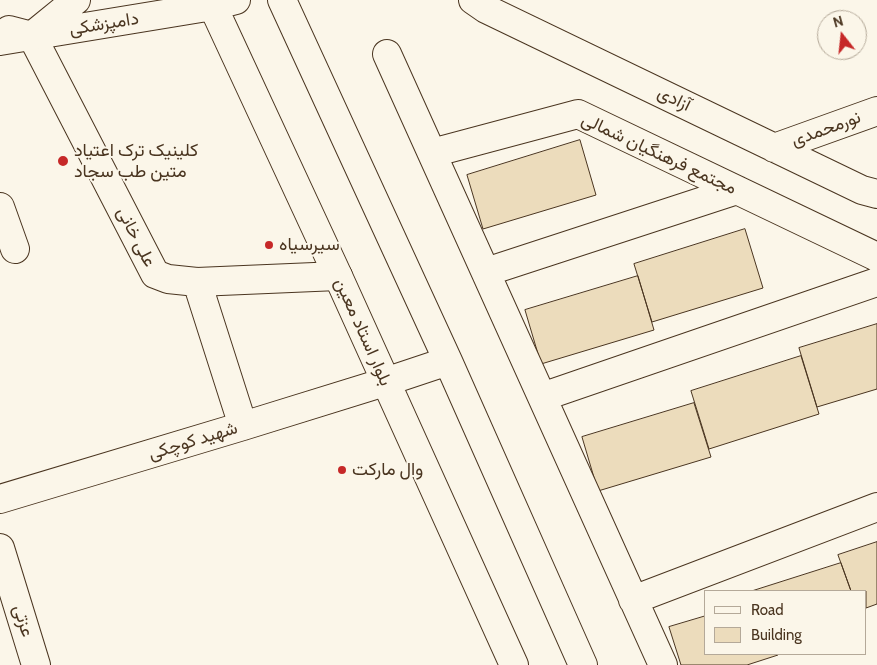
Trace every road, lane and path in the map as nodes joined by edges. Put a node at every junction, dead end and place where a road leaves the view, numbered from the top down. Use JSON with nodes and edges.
{"nodes":[{"id":1,"x":76,"y":0,"type":"edge"},
{"id":2,"x":282,"y":0,"type":"edge"},
{"id":3,"x":473,"y":0,"type":"edge"},
{"id":4,"x":220,"y":2,"type":"edge"},
{"id":5,"x":0,"y":28,"type":"edge"},
{"id":6,"x":32,"y":36,"type":"junction"},
{"id":7,"x":0,"y":41,"type":"edge"},
{"id":8,"x":387,"y":54,"type":"dead end"},
{"id":9,"x":877,"y":111,"type":"edge"},
{"id":10,"x":774,"y":148,"type":"junction"},
{"id":11,"x":432,"y":154,"type":"junction"},
{"id":12,"x":737,"y":190,"type":"junction"},
{"id":13,"x":877,"y":194,"type":"edge"},
{"id":14,"x":0,"y":206,"type":"edge"},
{"id":15,"x":15,"y":249,"type":"dead end"},
{"id":16,"x":877,"y":257,"type":"edge"},
{"id":17,"x":486,"y":272,"type":"junction"},
{"id":18,"x":338,"y":276,"type":"junction"},
{"id":19,"x":197,"y":282,"type":"junction"},
{"id":20,"x":877,"y":282,"type":"edge"},
{"id":21,"x":448,"y":361,"type":"junction"},
{"id":22,"x":385,"y":382,"type":"junction"},
{"id":23,"x":542,"y":397,"type":"junction"},
{"id":24,"x":244,"y":426,"type":"junction"},
{"id":25,"x":0,"y":499,"type":"edge"},
{"id":26,"x":877,"y":507,"type":"edge"},
{"id":27,"x":0,"y":548,"type":"edge"},
{"id":28,"x":634,"y":600,"type":"junction"},
{"id":29,"x":510,"y":664,"type":"edge"},
{"id":30,"x":36,"y":665,"type":"edge"},
{"id":31,"x":582,"y":665,"type":"edge"},
{"id":32,"x":663,"y":665,"type":"edge"}],
"edges":[{"from":1,"to":6,"type":"street"},
{"from":2,"to":21,"type":"street"},
{"from":3,"to":10,"type":"street","name":"آزادی"},
{"from":4,"to":6,"type":"street","name":"دامپزشکی"},
{"from":4,"to":18,"type":"street","name":"بلوار استاد معین"},
{"from":5,"to":6,"type":"street"},
{"from":6,"to":7,"type":"street","name":"دامپزشکی"},
{"from":6,"to":19,"type":"street","name":"علی خانی"},
{"from":8,"to":11,"type":"street"},
{"from":9,"to":10,"type":"street","name":"نورمحمدی"},
{"from":10,"to":13,"type":"street","name":"آزادی"},
{"from":11,"to":12,"type":"street","name":"مجتمع فرهنگیان شمالی"},
{"from":11,"to":17,"type":"street"},
{"from":12,"to":16,"type":"street","name":"مجتمع فرهنگیان شمالی"},
{"from":12,"to":17,"type":"street"},
{"from":14,"to":15,"type":"street"},
{"from":17,"to":23,"type":"street"},
{"from":18,"to":19,"type":"street","name":"علی خانی"},
{"from":18,"to":22,"type":"street","name":"بلوار استاد معین"},
{"from":19,"to":24,"type":"street"},
{"from":20,"to":23,"type":"street"},
{"from":21,"to":22,"type":"street","name":"شهید کوچکی"},
{"from":21,"to":31,"type":"street"},
{"from":22,"to":24,"type":"street","name":"شهید کوچکی"},
{"from":22,"to":29,"type":"street","name":"بلوار استاد معین"},
{"from":23,"to":28,"type":"street"},
{"from":24,"to":25,"type":"street","name":"شهید کوچکی"},
{"from":26,"to":28,"type":"street"},
{"from":27,"to":30,"type":"street","name":"عزتی"},
{"from":28,"to":32,"type":"street"}]}
